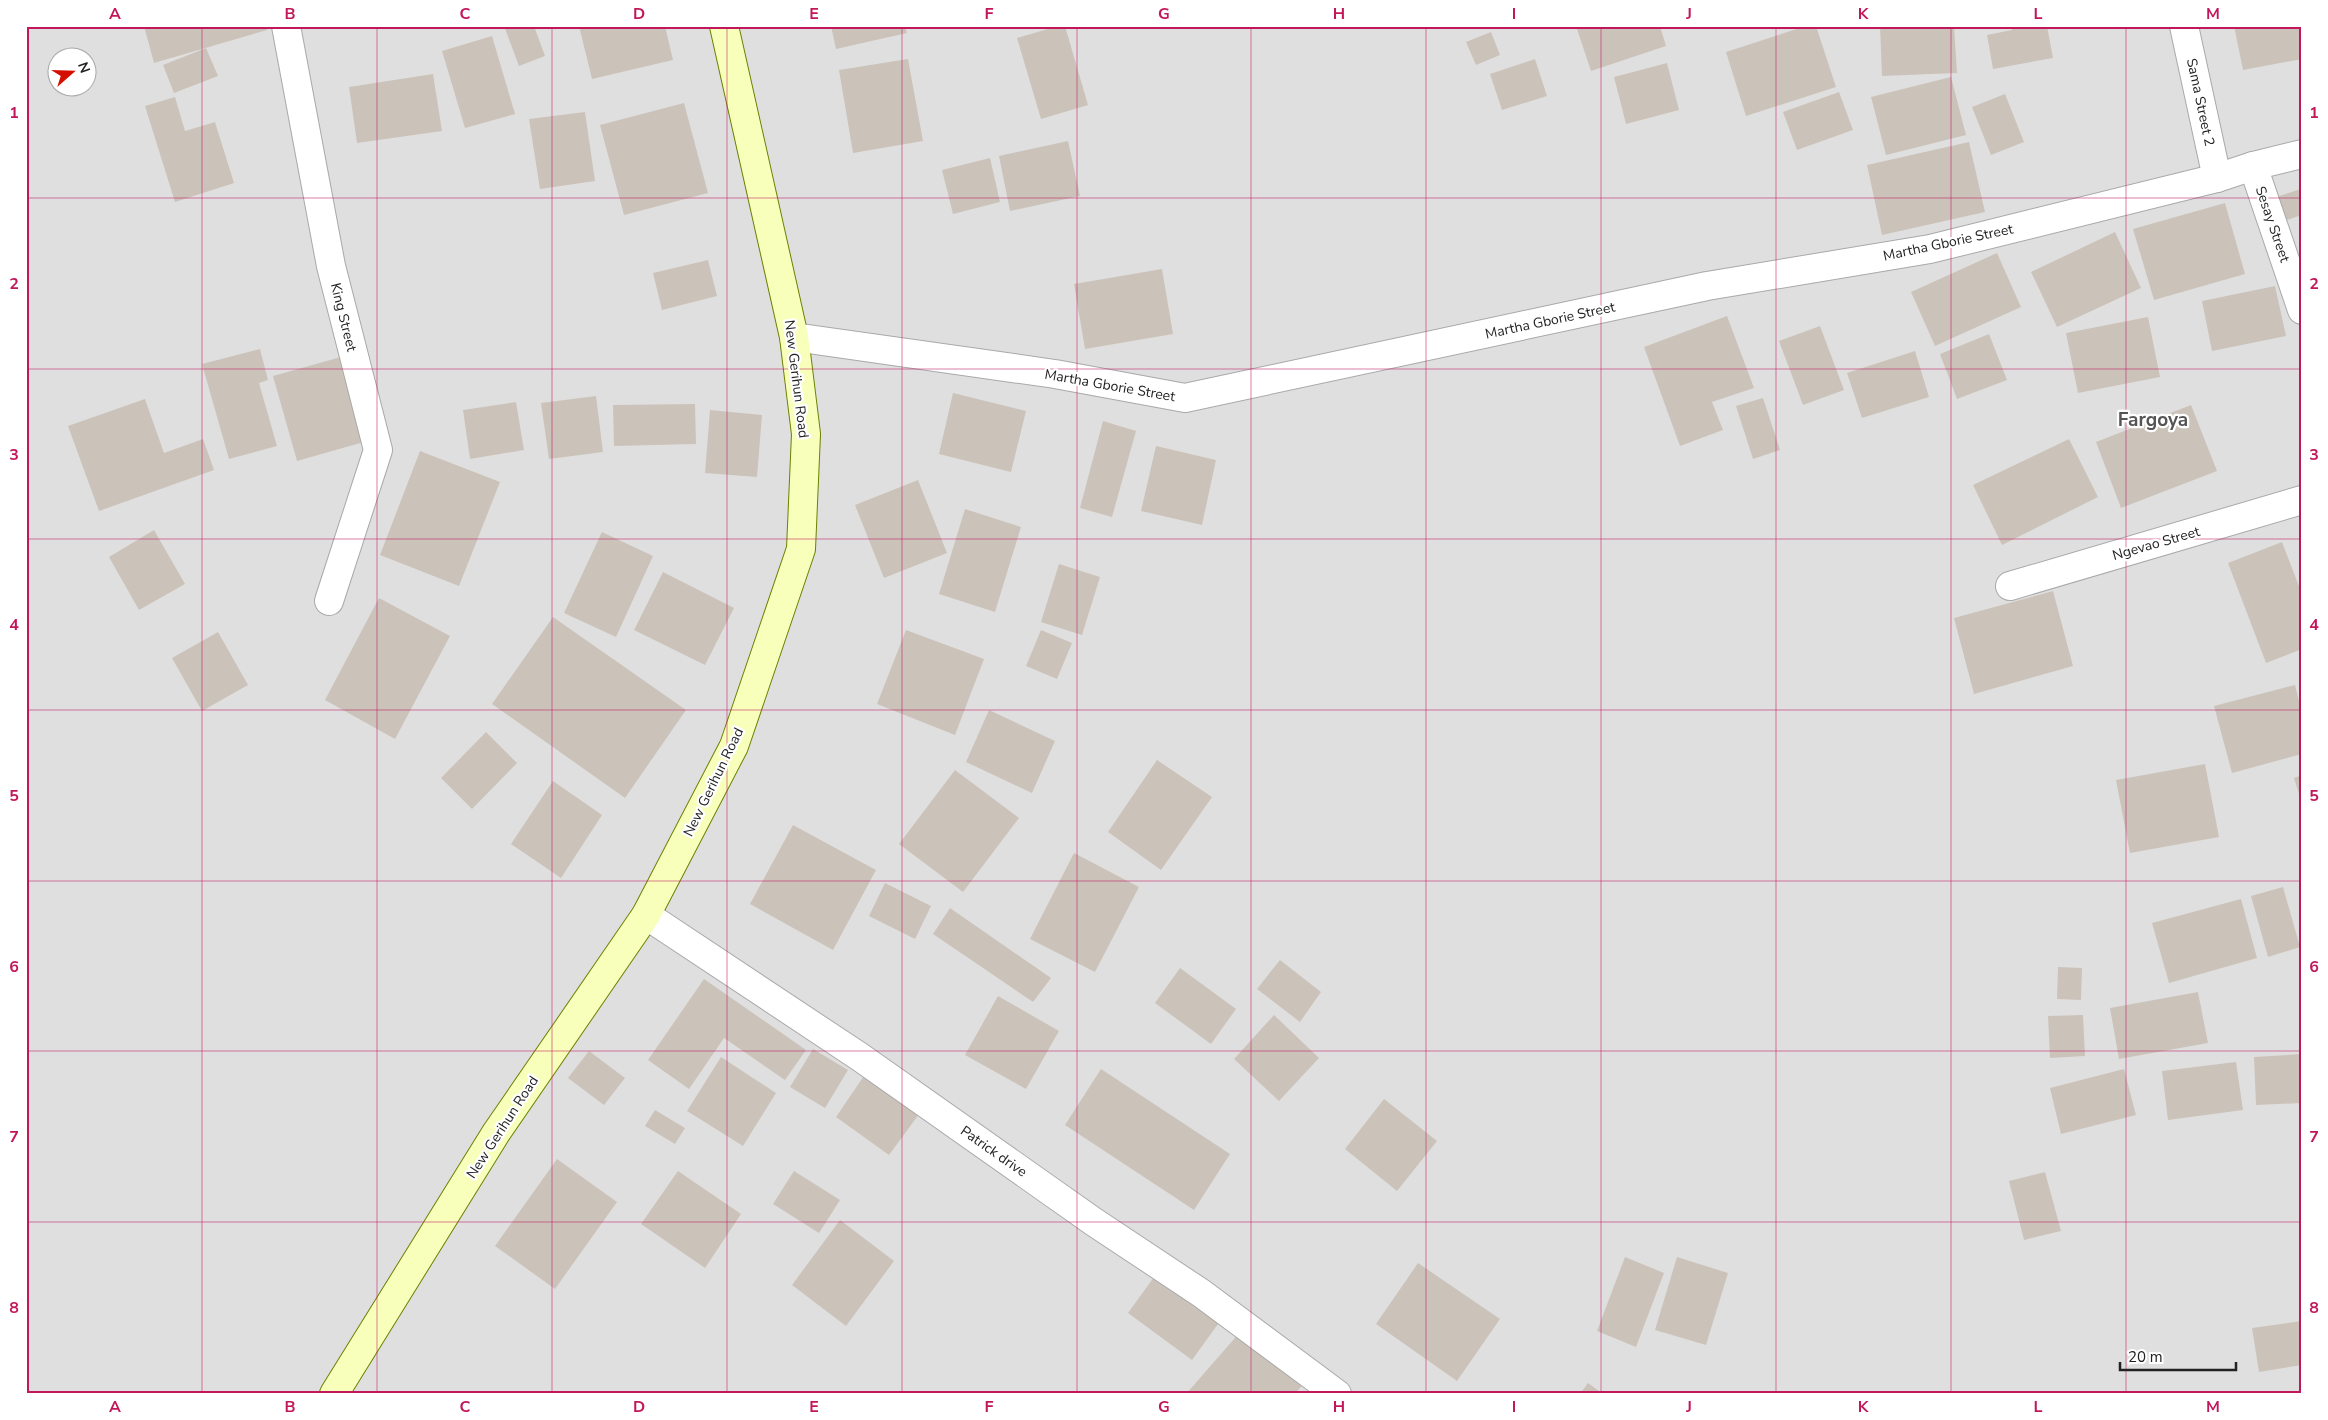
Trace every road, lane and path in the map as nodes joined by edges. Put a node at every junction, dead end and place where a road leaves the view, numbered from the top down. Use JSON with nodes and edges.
{"nodes":[{"id":1,"x":286,"y":26,"type":"edge"},
{"id":2,"x":724,"y":26,"type":"edge"},
{"id":3,"x":2184,"y":26,"type":"edge"},
{"id":4,"x":2302,"y":154,"type":"edge"},
{"id":5,"x":2253,"y":166,"type":"junction"},
{"id":6,"x":2217,"y":178,"type":"junction"},
{"id":7,"x":2302,"y":310,"type":"edge"},
{"id":8,"x":794,"y":337,"type":"junction"},
{"id":9,"x":2302,"y":500,"type":"edge"},
{"id":10,"x":2010,"y":586,"type":"dead end"},
{"id":11,"x":329,"y":601,"type":"dead end"},
{"id":12,"x":646,"y":915,"type":"junction"},
{"id":13,"x":334,"y":1394,"type":"edge"},
{"id":14,"x":1337,"y":1394,"type":"edge"}],
"edges":[{"from":1,"to":11,"type":"street","name":"King Street"},
{"from":2,"to":8,"type":"street","name":"New Gerihun Road"},
{"from":3,"to":6,"type":"street","name":"Sama Street 2"},
{"from":4,"to":5,"type":"street","name":"Martha Gborie Street"},
{"from":5,"to":6,"type":"street","name":"Martha Gborie Street"},
{"from":5,"to":7,"type":"street","name":"Sesay Street"},
{"from":6,"to":8,"type":"street","name":"Martha Gborie Street"},
{"from":8,"to":12,"type":"street","name":"New Gerihun Road"},
{"from":9,"to":10,"type":"street","name":"Ngevao Street"},
{"from":12,"to":13,"type":"street","name":"New Gerihun Road"},
{"from":12,"to":14,"type":"street","name":"Patrick drive"}]}
